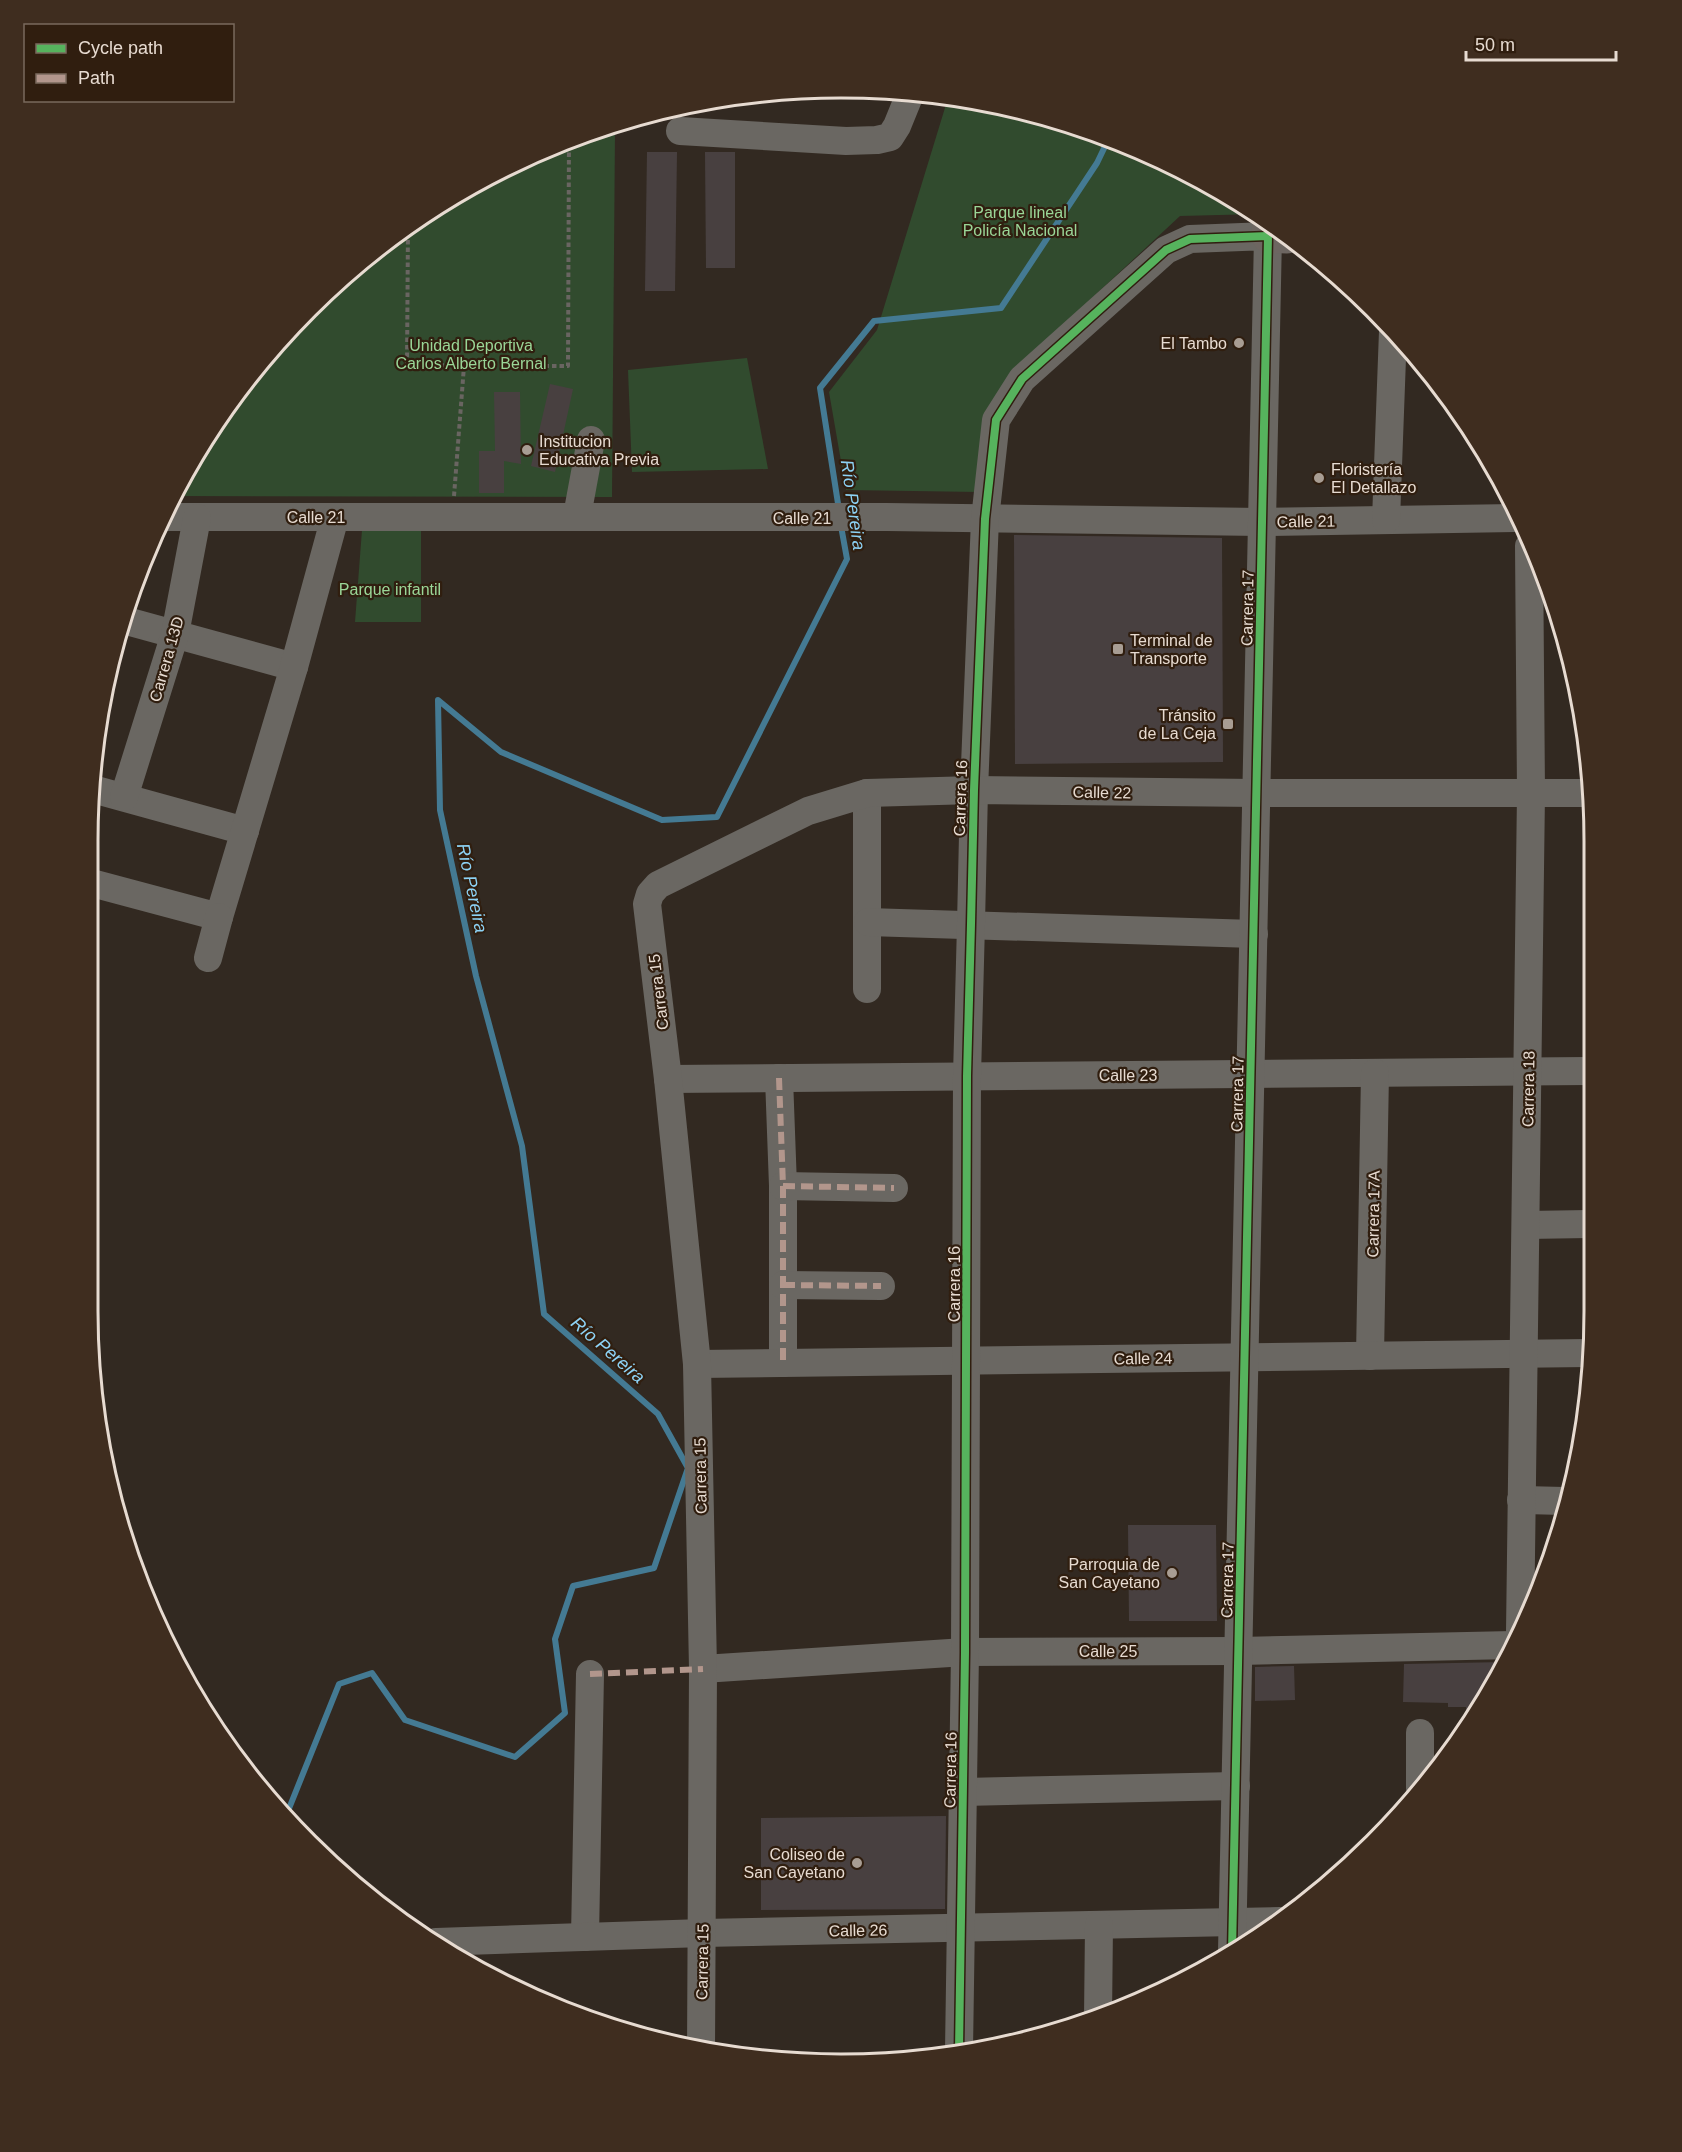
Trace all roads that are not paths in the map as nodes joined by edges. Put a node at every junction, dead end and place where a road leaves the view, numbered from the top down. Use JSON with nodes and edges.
{"nodes":[{"id":1,"x":907,"y":101,"type":"edge"},
{"id":2,"x":680,"y":131,"type":"dead end"},
{"id":3,"x":1268,"y":233,"type":"edge"},
{"id":4,"x":1275,"y":238,"type":"edge"},
{"id":5,"x":1393,"y":343,"type":"edge"},
{"id":6,"x":591,"y":440,"type":"dead end"},
{"id":7,"x":577,"y":516,"type":"junction"},
{"id":8,"x":172,"y":517,"type":"edge"},
{"id":9,"x":335,"y":517,"type":"junction"},
{"id":10,"x":197,"y":518,"type":"junction"},
{"id":11,"x":1511,"y":518,"type":"edge"},
{"id":12,"x":985,"y":519,"type":"junction"},
{"id":13,"x":1386,"y":520,"type":"junction"},
{"id":14,"x":1262,"y":522,"type":"junction"},
{"id":15,"x":1529,"y":559,"type":"edge"},
{"id":16,"x":131,"y":622,"type":"edge"},
{"id":17,"x":175,"y":634,"type":"junction"},
{"id":18,"x":294,"y":667,"type":"junction"},
{"id":19,"x":974,"y":790,"type":"junction"},
{"id":20,"x":99,"y":791,"type":"edge"},
{"id":21,"x":867,"y":793,"type":"junction"},
{"id":22,"x":1531,"y":793,"type":"junction"},
{"id":23,"x":1583,"y":793,"type":"edge"},
{"id":24,"x":1257,"y":794,"type":"junction"},
{"id":25,"x":124,"y":797,"type":"junction"},
{"id":26,"x":245,"y":831,"type":"junction"},
{"id":27,"x":97,"y":884,"type":"edge"},
{"id":28,"x":647,"y":904,"type":"joint"},
{"id":29,"x":219,"y":917,"type":"junction"},
{"id":30,"x":868,"y":922,"type":"junction"},
{"id":31,"x":970,"y":924,"type":"junction"},
{"id":32,"x":1254,"y":934,"type":"junction"},
{"id":33,"x":208,"y":958,"type":"dead end"},
{"id":34,"x":867,"y":989,"type":"dead end"},
{"id":35,"x":1584,"y":1071,"type":"edge"},
{"id":36,"x":1528,"y":1072,"type":"junction"},
{"id":37,"x":1375,"y":1073,"type":"junction"},
{"id":38,"x":1251,"y":1074,"type":"junction"},
{"id":39,"x":967,"y":1076,"type":"junction"},
{"id":40,"x":779,"y":1078,"type":"junction"},
{"id":41,"x":668,"y":1079,"type":"junction"},
{"id":42,"x":783,"y":1186,"type":"junction"},
{"id":43,"x":894,"y":1188,"type":"dead end"},
{"id":44,"x":1584,"y":1224,"type":"edge"},
{"id":45,"x":1526,"y":1225,"type":"junction"},
{"id":46,"x":783,"y":1286,"type":"junction"},
{"id":47,"x":881,"y":1286,"type":"dead end"},
{"id":48,"x":1583,"y":1353,"type":"edge"},
{"id":49,"x":1523,"y":1354,"type":"junction"},
{"id":50,"x":1370,"y":1356,"type":"junction"},
{"id":51,"x":1245,"y":1357,"type":"junction"},
{"id":52,"x":967,"y":1361,"type":"junction"},
{"id":53,"x":783,"y":1363,"type":"junction"},
{"id":54,"x":698,"y":1364,"type":"junction"},
{"id":55,"x":1521,"y":1500,"type":"junction"},
{"id":56,"x":1559,"y":1501,"type":"edge"},
{"id":57,"x":1520,"y":1613,"type":"edge"},
{"id":58,"x":1505,"y":1645,"type":"edge"},
{"id":59,"x":1239,"y":1651,"type":"junction"},
{"id":60,"x":965,"y":1652,"type":"junction"},
{"id":61,"x":704,"y":1669,"type":"junction"},
{"id":62,"x":590,"y":1674,"type":"dead end"},
{"id":63,"x":1420,"y":1733,"type":"dead end"},
{"id":64,"x":1420,"y":1777,"type":"edge"},
{"id":65,"x":1236,"y":1786,"type":"junction"},
{"id":66,"x":963,"y":1792,"type":"junction"},
{"id":67,"x":1264,"y":1922,"type":"edge"},
{"id":68,"x":1233,"y":1923,"type":"junction"},
{"id":69,"x":1099,"y":1925,"type":"junction"},
{"id":70,"x":961,"y":1928,"type":"junction"},
{"id":71,"x":703,"y":1933,"type":"junction"},
{"id":72,"x":585,"y":1937,"type":"junction"},
{"id":73,"x":448,"y":1942,"type":"edge"},
{"id":74,"x":1232,"y":1943,"type":"edge"},
{"id":75,"x":1098,"y":2008,"type":"edge"},
{"id":76,"x":701,"y":2041,"type":"edge"},
{"id":77,"x":958,"y":2045,"type":"edge"}],
"edges":[{"from":1,"to":2,"type":"street"},
{"from":3,"to":12,"type":"street","name":"Carrera 16"},
{"from":4,"to":14,"type":"street","name":"Carrera 17"},
{"from":5,"to":13,"type":"street"},
{"from":6,"to":7,"type":"street"},
{"from":7,"to":9,"type":"street","name":"Calle 21"},
{"from":7,"to":12,"type":"street","name":"Calle 21"},
{"from":8,"to":10,"type":"street","name":"Calle 21"},
{"from":9,"to":10,"type":"street","name":"Calle 21"},
{"from":9,"to":18,"type":"street"},
{"from":10,"to":17,"type":"street","name":"Carrera 13D"},
{"from":11,"to":13,"type":"street","name":"Calle 21"},
{"from":12,"to":14,"type":"street","name":"Calle 21"},
{"from":12,"to":19,"type":"street","name":"Carrera 16"},
{"from":13,"to":14,"type":"street","name":"Calle 21"},
{"from":14,"to":24,"type":"street","name":"Carrera 17"},
{"from":15,"to":22,"type":"street","name":"Carrera 18"},
{"from":16,"to":17,"type":"street"},
{"from":17,"to":18,"type":"street"},
{"from":17,"to":25,"type":"street","name":"Carrera 13D"},
{"from":18,"to":26,"type":"street"},
{"from":19,"to":21,"type":"street","name":"Calle 22"},
{"from":19,"to":24,"type":"street","name":"Calle 22"},
{"from":19,"to":31,"type":"street","name":"Carrera 16"},
{"from":20,"to":25,"type":"street"},
{"from":21,"to":28,"type":"street","name":"Calle 22"},
{"from":21,"to":30,"type":"street"},
{"from":22,"to":23,"type":"street","name":"Calle 22"},
{"from":22,"to":24,"type":"street","name":"Calle 22"},
{"from":22,"to":36,"type":"street","name":"Carrera 18"},
{"from":24,"to":32,"type":"street","name":"Carrera 17"},
{"from":25,"to":26,"type":"street"},
{"from":26,"to":29,"type":"street"},
{"from":27,"to":29,"type":"street"},
{"from":28,"to":41,"type":"street","name":"Carrera 15"},
{"from":29,"to":33,"type":"street"},
{"from":30,"to":31,"type":"street"},
{"from":30,"to":34,"type":"street"},
{"from":31,"to":32,"type":"street"},
{"from":31,"to":39,"type":"street","name":"Carrera 16"},
{"from":32,"to":38,"type":"street","name":"Carrera 17"},
{"from":35,"to":36,"type":"street","name":"Calle 23"},
{"from":36,"to":37,"type":"street","name":"Calle 23"},
{"from":36,"to":45,"type":"street","name":"Carrera 18"},
{"from":37,"to":38,"type":"street","name":"Calle 23"},
{"from":37,"to":50,"type":"street","name":"Carrera 17A"},
{"from":38,"to":39,"type":"street","name":"Calle 23"},
{"from":38,"to":51,"type":"street","name":"Carrera 17"},
{"from":39,"to":40,"type":"street","name":"Calle 23"},
{"from":39,"to":52,"type":"street","name":"Carrera 16"},
{"from":40,"to":41,"type":"street","name":"Calle 23"},
{"from":40,"to":42,"type":"street"},
{"from":41,"to":54,"type":"street","name":"Carrera 15"},
{"from":42,"to":43,"type":"street"},
{"from":42,"to":46,"type":"street"},
{"from":44,"to":45,"type":"street"},
{"from":45,"to":49,"type":"street","name":"Carrera 18"},
{"from":46,"to":47,"type":"street"},
{"from":46,"to":53,"type":"street"},
{"from":48,"to":49,"type":"street","name":"Calle 24"},
{"from":49,"to":50,"type":"street","name":"Calle 24"},
{"from":49,"to":55,"type":"street","name":"Carrera 18"},
{"from":50,"to":51,"type":"street","name":"Calle 24"},
{"from":51,"to":52,"type":"street","name":"Calle 24"},
{"from":51,"to":59,"type":"street","name":"Carrera 17"},
{"from":52,"to":53,"type":"street","name":"Calle 24"},
{"from":52,"to":60,"type":"street","name":"Carrera 16"},
{"from":53,"to":54,"type":"street","name":"Calle 24"},
{"from":54,"to":61,"type":"street","name":"Carrera 15"},
{"from":55,"to":56,"type":"street"},
{"from":55,"to":57,"type":"street","name":"Carrera 18"},
{"from":58,"to":59,"type":"street","name":"Calle 25"},
{"from":59,"to":60,"type":"street","name":"Calle 25"},
{"from":59,"to":65,"type":"street","name":"Carrera 17"},
{"from":60,"to":61,"type":"street","name":"Calle 25"},
{"from":60,"to":66,"type":"street","name":"Carrera 16"},
{"from":61,"to":71,"type":"street","name":"Carrera 15"},
{"from":62,"to":72,"type":"street"},
{"from":63,"to":64,"type":"street"},
{"from":65,"to":66,"type":"street"},
{"from":65,"to":68,"type":"street","name":"Carrera 17"},
{"from":66,"to":70,"type":"street","name":"Carrera 16"},
{"from":67,"to":68,"type":"street","name":"Calle 26"},
{"from":68,"to":69,"type":"street","name":"Calle 26"},
{"from":68,"to":74,"type":"street","name":"Carrera 17"},
{"from":69,"to":70,"type":"street","name":"Calle 26"},
{"from":69,"to":75,"type":"street"},
{"from":70,"to":71,"type":"street","name":"Calle 26"},
{"from":70,"to":77,"type":"street","name":"Carrera 16"},
{"from":71,"to":72,"type":"street","name":"Calle 26"},
{"from":71,"to":76,"type":"street","name":"Carrera 15"},
{"from":72,"to":73,"type":"street","name":"Calle 26"}]}
